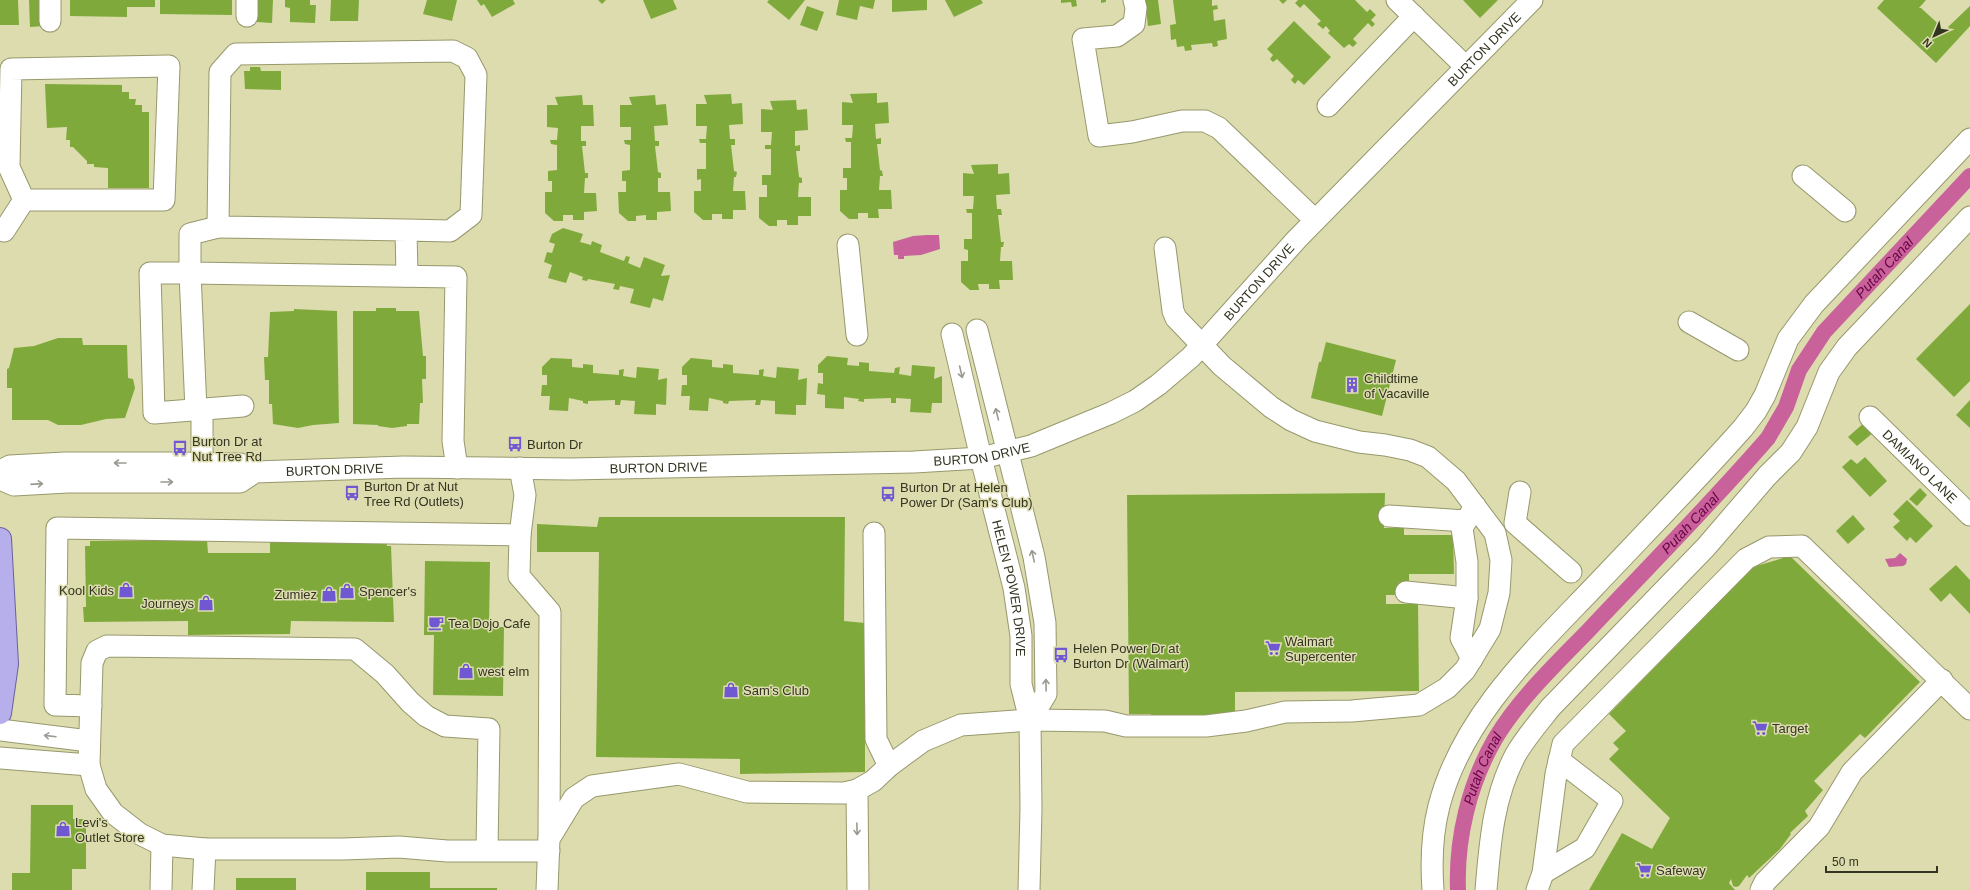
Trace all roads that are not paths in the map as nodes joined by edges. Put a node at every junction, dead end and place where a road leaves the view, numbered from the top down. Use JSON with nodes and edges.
{"nodes":[{"id":1,"x":50,"y":0,"type":"edge"},
{"id":2,"x":1134,"y":0,"type":"edge"},
{"id":3,"x":1397,"y":0,"type":"edge"},
{"id":4,"x":1532,"y":0,"type":"edge"},
{"id":5,"x":1414,"y":16,"type":"junction"},
{"id":6,"x":50,"y":21,"type":"dead end"},
{"id":7,"x":1466,"y":68,"type":"junction"},
{"id":8,"x":1328,"y":106,"type":"dead end"},
{"id":9,"x":1970,"y":139,"type":"edge"},
{"id":10,"x":1803,"y":176,"type":"dead end"},
{"id":11,"x":24,"y":200,"type":"junction"},
{"id":12,"x":1845,"y":211,"type":"dead end"},
{"id":13,"x":1970,"y":217,"type":"edge"},
{"id":14,"x":1315,"y":220,"type":"junction"},
{"id":15,"x":218,"y":227,"type":"junction"},
{"id":16,"x":406,"y":230,"type":"junction"},
{"id":17,"x":4,"y":231,"type":"dead end"},
{"id":18,"x":848,"y":245,"type":"dead end"},
{"id":19,"x":1165,"y":248,"type":"dead end"},
{"id":20,"x":190,"y":273,"type":"junction"},
{"id":21,"x":407,"y":276,"type":"junction"},
{"id":22,"x":1689,"y":322,"type":"dead end"},
{"id":23,"x":977,"y":330,"type":"dead end"},
{"id":24,"x":952,"y":334,"type":"dead end"},
{"id":25,"x":857,"y":335,"type":"dead end"},
{"id":26,"x":1202,"y":346,"type":"junction"},
{"id":27,"x":1738,"y":350,"type":"dead end"},
{"id":28,"x":243,"y":406,"type":"dead end"},
{"id":29,"x":196,"y":410,"type":"junction"},
{"id":30,"x":1870,"y":417,"type":"dead end"},
{"id":31,"x":1006,"y":452,"type":"junction"},
{"id":32,"x":980,"y":458,"type":"junction"},
{"id":33,"x":196,"y":463,"type":"junction"},
{"id":34,"x":457,"y":468,"type":"junction"},
{"id":35,"x":520,"y":468,"type":"junction"},
{"id":36,"x":0,"y":472,"type":"edge"},
{"id":37,"x":255,"y":472,"type":"junction"},
{"id":38,"x":0,"y":479,"type":"edge"},
{"id":39,"x":1520,"y":492,"type":"dead end"},
{"id":40,"x":1471,"y":514,"type":"junction"},
{"id":41,"x":1970,"y":515,"type":"edge"},
{"id":42,"x":1389,"y":516,"type":"dead end"},
{"id":43,"x":874,"y":533,"type":"dead end"},
{"id":44,"x":520,"y":535,"type":"junction"},
{"id":45,"x":0,"y":539,"type":"edge"},
{"id":46,"x":1571,"y":572,"type":"dead end"},
{"id":47,"x":1406,"y":592,"type":"dead end"},
{"id":48,"x":1467,"y":598,"type":"junction"},
{"id":49,"x":1472,"y":659,"type":"junction"},
{"id":50,"x":1942,"y":680,"type":"junction"},
{"id":51,"x":91,"y":706,"type":"junction"},
{"id":52,"x":1970,"y":709,"type":"edge"},
{"id":53,"x":0,"y":713,"type":"edge"},
{"id":54,"x":1030,"y":720,"type":"junction"},
{"id":55,"x":0,"y":730,"type":"edge"},
{"id":56,"x":89,"y":741,"type":"junction"},
{"id":57,"x":0,"y":758,"type":"edge"},
{"id":58,"x":1559,"y":760,"type":"junction"},
{"id":59,"x":89,"y":765,"type":"junction"},
{"id":60,"x":889,"y":766,"type":"junction"},
{"id":61,"x":857,"y":790,"type":"junction"},
{"id":62,"x":162,"y":845,"type":"junction"},
{"id":63,"x":549,"y":845,"type":"junction"},
{"id":64,"x":205,"y":849,"type":"junction"},
{"id":65,"x":487,"y":852,"type":"junction"},
{"id":66,"x":1540,"y":882,"type":"edge"},
{"id":67,"x":161,"y":890,"type":"edge"},
{"id":68,"x":203,"y":890,"type":"edge"},
{"id":69,"x":547,"y":890,"type":"edge"},
{"id":70,"x":858,"y":890,"type":"edge"},
{"id":71,"x":1029,"y":890,"type":"edge"},
{"id":72,"x":1433,"y":890,"type":"edge"},
{"id":73,"x":1486,"y":890,"type":"edge"},
{"id":74,"x":1761,"y":890,"type":"edge"}],
"edges":[{"from":1,"to":6,"type":"street"},
{"from":2,"to":14,"type":"street"},
{"from":3,"to":5,"type":"street"},
{"from":4,"to":7,"type":"street","name":"BURTON DRIVE"},
{"from":5,"to":7,"type":"street"},
{"from":5,"to":8,"type":"street"},
{"from":7,"to":14,"type":"street","name":"BURTON DRIVE"},
{"from":9,"to":72,"type":"street"},
{"from":10,"to":12,"type":"street"},
{"from":11,"to":11,"type":"street"},
{"from":11,"to":17,"type":"street"},
{"from":13,"to":73,"type":"street"},
{"from":14,"to":26,"type":"street","name":"BURTON DRIVE"},
{"from":15,"to":16,"type":"street"},
{"from":15,"to":16,"type":"street"},
{"from":15,"to":20,"type":"street"},
{"from":16,"to":21,"type":"street"},
{"from":18,"to":25,"type":"street"},
{"from":19,"to":26,"type":"street"},
{"from":20,"to":21,"type":"street"},
{"from":20,"to":29,"type":"street"},
{"from":20,"to":29,"type":"street"},
{"from":21,"to":34,"type":"street"},
{"from":22,"to":27,"type":"street"},
{"from":31,"to":23,"type":"street","name":"HELEN POWER DRIVE","one_way":true},
{"from":24,"to":32,"type":"street","name":"HELEN POWER DRIVE","one_way":true},
{"from":26,"to":31,"type":"street","name":"BURTON DRIVE"},
{"from":26,"to":40,"type":"street"},
{"from":28,"to":29,"type":"street"},
{"from":29,"to":33,"type":"street"},
{"from":30,"to":41,"type":"street","name":"DAMIANO LANE"},
{"from":31,"to":32,"type":"street","name":"BURTON DRIVE"},
{"from":54,"to":31,"type":"street","name":"HELEN POWER DRIVE","one_way":true},
{"from":32,"to":35,"type":"street","name":"BURTON DRIVE"},
{"from":32,"to":54,"type":"street","name":"HELEN POWER DRIVE"},
{"from":33,"to":36,"type":"street","name":"BURTON DRIVE","one_way":true},
{"from":33,"to":37,"type":"street","name":"BURTON DRIVE"},
{"from":34,"to":35,"type":"street","name":"BURTON DRIVE"},
{"from":34,"to":37,"type":"street","name":"BURTON DRIVE"},
{"from":35,"to":44,"type":"street"},
{"from":38,"to":37,"type":"street","name":"BURTON DRIVE","one_way":true},
{"from":39,"to":46,"type":"street"},
{"from":40,"to":42,"type":"street"},
{"from":40,"to":48,"type":"street"},
{"from":40,"to":49,"type":"street"},
{"from":43,"to":60,"type":"street"},
{"from":44,"to":51,"type":"street"},
{"from":44,"to":63,"type":"street"},
{"from":45,"to":53,"type":"main road"},
{"from":47,"to":48,"type":"street"},
{"from":48,"to":49,"type":"street"},
{"from":49,"to":54,"type":"street"},
{"from":50,"to":52,"type":"street"},
{"from":50,"to":58,"type":"street"},
{"from":50,"to":74,"type":"street"},
{"from":51,"to":56,"type":"street"},
{"from":51,"to":65,"type":"street"},
{"from":54,"to":60,"type":"street"},
{"from":54,"to":71,"type":"street","name":"HELEN POWER DRIVE"},
{"from":56,"to":55,"type":"street","one_way":true},
{"from":56,"to":59,"type":"street"},
{"from":57,"to":59,"type":"street"},
{"from":58,"to":66,"type":"street"},
{"from":58,"to":66,"type":"street"},
{"from":59,"to":62,"type":"street"},
{"from":60,"to":61,"type":"street"},
{"from":61,"to":63,"type":"street"},
{"from":61,"to":70,"type":"street","one_way":true},
{"from":62,"to":64,"type":"street"},
{"from":62,"to":67,"type":"street"},
{"from":63,"to":65,"type":"street"},
{"from":63,"to":69,"type":"street"},
{"from":64,"to":65,"type":"street"},
{"from":64,"to":68,"type":"street"}]}
